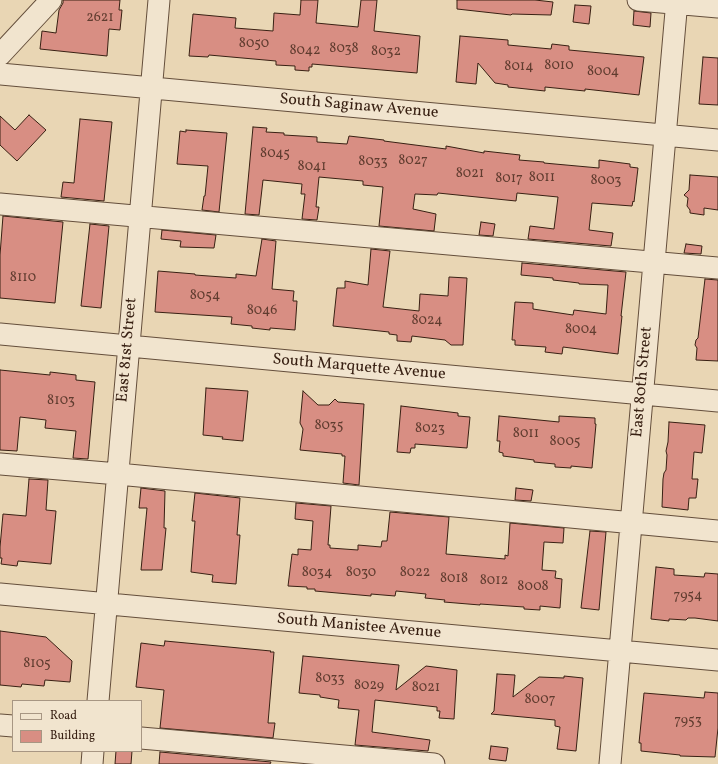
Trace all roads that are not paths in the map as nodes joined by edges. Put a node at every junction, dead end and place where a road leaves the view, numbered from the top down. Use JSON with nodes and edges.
{"nodes":[{"id":1,"x":51,"y":0,"type":"edge"},
{"id":2,"x":638,"y":0,"type":"edge"},
{"id":3,"x":160,"y":1,"type":"edge"},
{"id":4,"x":676,"y":2,"type":"edge"},
{"id":5,"x":718,"y":7,"type":"edge"},
{"id":6,"x":0,"y":55,"type":"edge"},
{"id":7,"x":0,"y":74,"type":"edge"},
{"id":8,"x":151,"y":88,"type":"junction"},
{"id":9,"x":665,"y":135,"type":"junction"},
{"id":10,"x":718,"y":140,"type":"edge"},
{"id":11,"x":0,"y":204,"type":"edge"},
{"id":12,"x":140,"y":216,"type":"junction"},
{"id":13,"x":654,"y":263,"type":"junction"},
{"id":14,"x":718,"y":268,"type":"edge"},
{"id":15,"x":0,"y":334,"type":"edge"},
{"id":16,"x":129,"y":346,"type":"junction"},
{"id":17,"x":642,"y":394,"type":"junction"},
{"id":18,"x":718,"y":401,"type":"edge"},
{"id":19,"x":0,"y":464,"type":"edge"},
{"id":20,"x":118,"y":474,"type":"junction"},
{"id":21,"x":631,"y":523,"type":"junction"},
{"id":22,"x":718,"y":531,"type":"edge"},
{"id":23,"x":0,"y":594,"type":"edge"},
{"id":24,"x":106,"y":604,"type":"junction"},
{"id":25,"x":620,"y":651,"type":"junction"},
{"id":26,"x":718,"y":660,"type":"edge"},
{"id":27,"x":98,"y":700,"type":"edge"},
{"id":28,"x":0,"y":725,"type":"edge"},
{"id":29,"x":12,"y":726,"type":"edge"},
{"id":30,"x":142,"y":738,"type":"edge"},
{"id":31,"x":93,"y":752,"type":"edge"},
{"id":32,"x":92,"y":764,"type":"edge"},
{"id":33,"x":434,"y":764,"type":"edge"},
{"id":34,"x":610,"y":764,"type":"edge"}],
"edges":[{"from":1,"to":6,"type":"street"},
{"from":2,"to":4,"type":"street"},
{"from":3,"to":8,"type":"street","name":"East 81st Street"},
{"from":4,"to":5,"type":"street"},
{"from":4,"to":9,"type":"street","name":"East 80th Street"},
{"from":7,"to":8,"type":"street","name":"South Saginaw Avenue"},
{"from":8,"to":9,"type":"street","name":"South Saginaw Avenue"},
{"from":8,"to":12,"type":"street","name":"East 81st Street"},
{"from":9,"to":10,"type":"street","name":"South Saginaw Avenue"},
{"from":9,"to":13,"type":"street","name":"East 80th Street"},
{"from":11,"to":12,"type":"street"},
{"from":12,"to":13,"type":"street"},
{"from":12,"to":16,"type":"street","name":"East 81st Street"},
{"from":13,"to":14,"type":"street"},
{"from":13,"to":17,"type":"street","name":"East 80th Street"},
{"from":15,"to":16,"type":"street","name":"South Marquette Avenue"},
{"from":16,"to":17,"type":"street","name":"South Marquette Avenue"},
{"from":16,"to":20,"type":"street","name":"East 81st Street"},
{"from":17,"to":18,"type":"street","name":"South Marquette Avenue"},
{"from":17,"to":21,"type":"street","name":"East 80th Street"},
{"from":19,"to":20,"type":"street"},
{"from":20,"to":21,"type":"street"},
{"from":20,"to":24,"type":"street","name":"East 81st Street"},
{"from":21,"to":22,"type":"street"},
{"from":21,"to":25,"type":"street","name":"East 80th Street"},
{"from":23,"to":24,"type":"street","name":"South Manistee Avenue"},
{"from":24,"to":25,"type":"street","name":"South Manistee Avenue"},
{"from":24,"to":27,"type":"street","name":"East 81st Street"},
{"from":25,"to":26,"type":"street","name":"South Manistee Avenue"},
{"from":25,"to":34,"type":"street","name":"East 80th Street"},
{"from":28,"to":29,"type":"street"},
{"from":30,"to":33,"type":"street"},
{"from":31,"to":32,"type":"street"}]}
